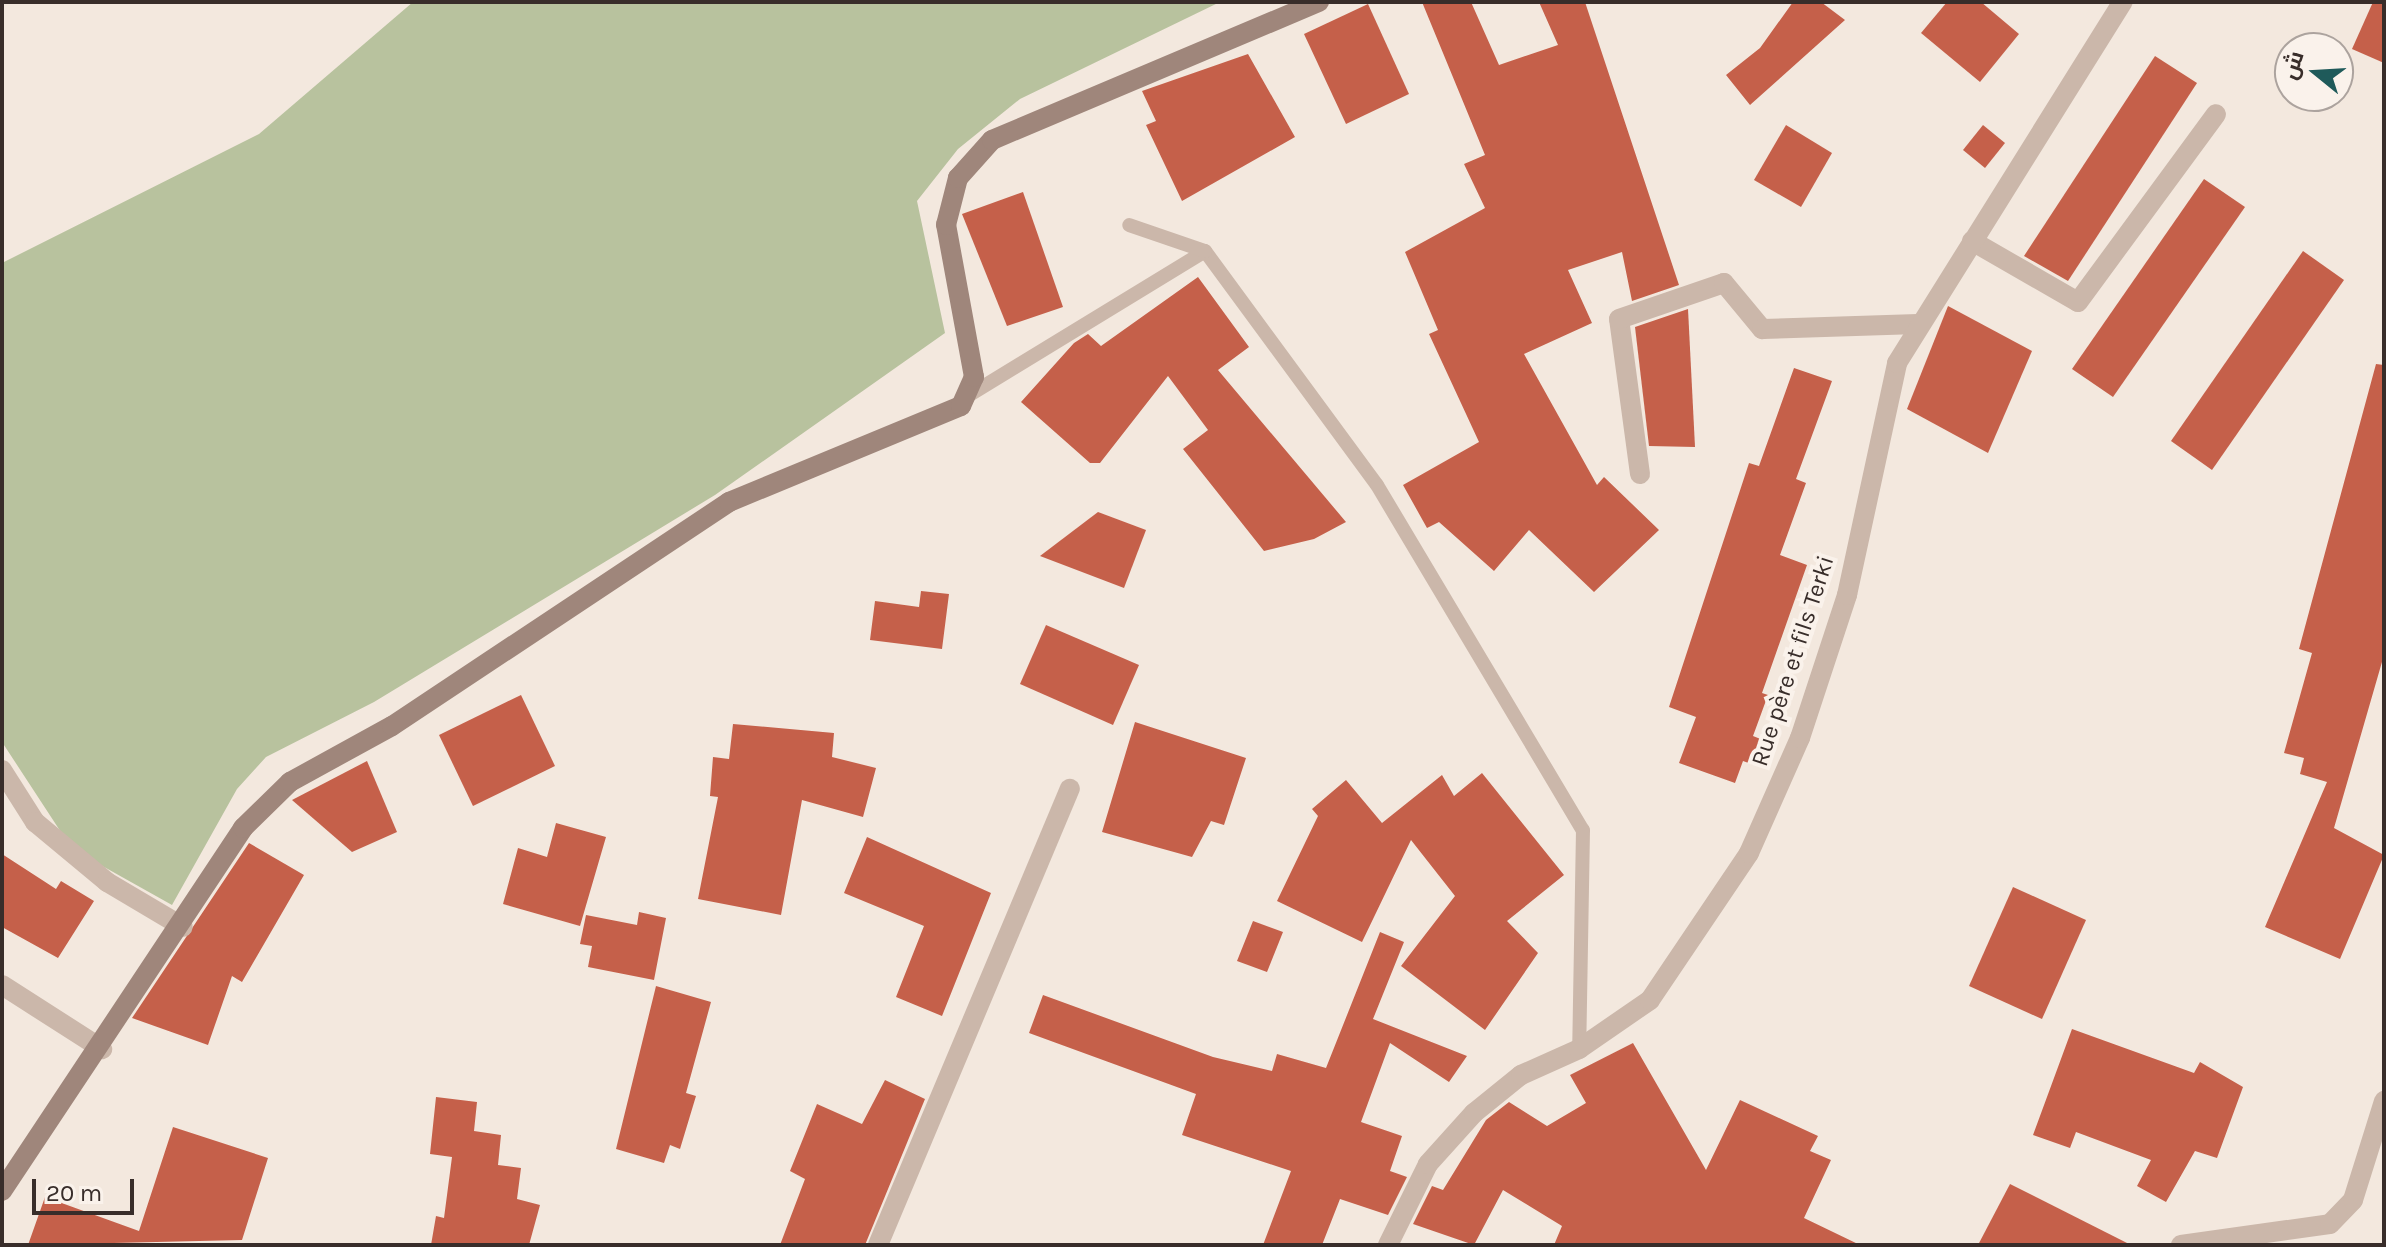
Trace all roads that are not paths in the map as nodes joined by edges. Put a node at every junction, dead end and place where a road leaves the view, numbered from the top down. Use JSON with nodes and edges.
{"nodes":[{"id":1,"x":1319,"y":2,"type":"edge"},
{"id":2,"x":2123,"y":2,"type":"edge"},
{"id":3,"x":2216,"y":114,"type":"dead end"},
{"id":4,"x":1129,"y":225,"type":"dead end"},
{"id":5,"x":1972,"y":241,"type":"junction"},
{"id":6,"x":1205,"y":251,"type":"junction"},
{"id":7,"x":1918,"y":324,"type":"junction"},
{"id":8,"x":971,"y":394,"type":"junction"},
{"id":9,"x":1640,"y":474,"type":"dead end"},
{"id":10,"x":2,"y":770,"type":"edge"},
{"id":11,"x":1070,"y":789,"type":"dead end"},
{"id":12,"x":183,"y":927,"type":"junction"},
{"id":13,"x":2,"y":985,"type":"edge"},
{"id":14,"x":102,"y":1049,"type":"junction"},
{"id":15,"x":1579,"y":1049,"type":"junction"},
{"id":16,"x":2384,"y":1101,"type":"edge"},
{"id":17,"x":2,"y":1191,"type":"edge"},
{"id":18,"x":878,"y":1245,"type":"edge"},
{"id":19,"x":1388,"y":1245,"type":"edge"},
{"id":20,"x":2181,"y":1245,"type":"edge"}],
"edges":[{"from":1,"to":8,"type":"street"},
{"from":2,"to":5,"type":"street","name":"Rue père et fils Terki"},
{"from":3,"to":5,"type":"street"},
{"from":4,"to":6,"type":"lane"},
{"from":5,"to":7,"type":"street","name":"Rue père et fils Terki"},
{"from":6,"to":8,"type":"lane"},
{"from":6,"to":15,"type":"lane"},
{"from":7,"to":9,"type":"street"},
{"from":7,"to":15,"type":"street","name":"Rue père et fils Terki"},
{"from":8,"to":12,"type":"street"},
{"from":10,"to":12,"type":"street"},
{"from":11,"to":18,"type":"street"},
{"from":12,"to":14,"type":"street"},
{"from":13,"to":14,"type":"street"},
{"from":14,"to":17,"type":"street"},
{"from":15,"to":19,"type":"street","name":"Rue père et fils Terki"},
{"from":16,"to":20,"type":"street"}]}
